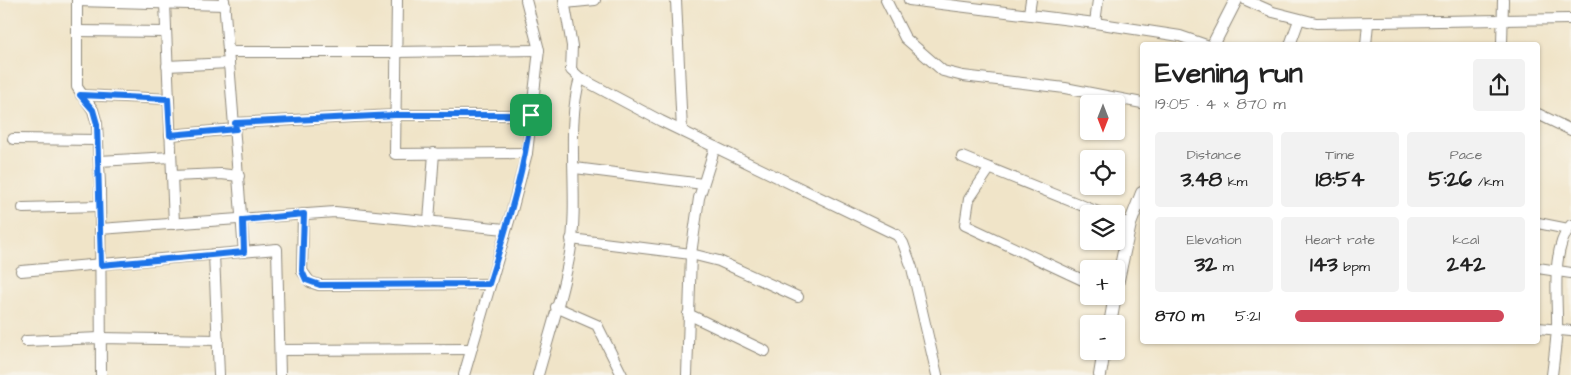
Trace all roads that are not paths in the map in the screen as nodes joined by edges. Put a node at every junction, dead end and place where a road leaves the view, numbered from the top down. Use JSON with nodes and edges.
{"nodes":[{"id":1,"x":397,"y":0,"type":"edge"},
{"id":2,"x":526,"y":0,"type":"edge"},
{"id":3,"x":595,"y":0,"type":"edge"},
{"id":4,"x":676,"y":0,"type":"edge"},
{"id":5,"x":886,"y":0,"type":"edge"},
{"id":6,"x":909,"y":0,"type":"edge"},
{"id":7,"x":1031,"y":0,"type":"edge"},
{"id":8,"x":1098,"y":0,"type":"edge"},
{"id":9,"x":1236,"y":0,"type":"edge"},
{"id":10,"x":1246,"y":0,"type":"edge"},
{"id":11,"x":1503,"y":0,"type":"edge"},
{"id":12,"x":77,"y":1,"type":"edge"},
{"id":13,"x":116,"y":1,"type":"edge"},
{"id":14,"x":225,"y":2,"type":"edge"},
{"id":15,"x":564,"y":2,"type":"edge"},
{"id":16,"x":164,"y":3,"type":"junction"},
{"id":17,"x":965,"y":3,"type":"edge"},
{"id":18,"x":1029,"y":13,"type":"junction"},
{"id":19,"x":1502,"y":19,"type":"junction"},
{"id":20,"x":1571,"y":19,"type":"edge"},
{"id":21,"x":1299,"y":20,"type":"junction"},
{"id":22,"x":1095,"y":23,"type":"junction"},
{"id":23,"x":1368,"y":24,"type":"junction"},
{"id":24,"x":77,"y":31,"type":"junction"},
{"id":25,"x":166,"y":32,"type":"junction"},
{"id":26,"x":1197,"y":42,"type":"edge"},
{"id":27,"x":1215,"y":42,"type":"edge"},
{"id":28,"x":1291,"y":42,"type":"edge"},
{"id":29,"x":1366,"y":42,"type":"edge"},
{"id":30,"x":1502,"y":42,"type":"edge"},
{"id":31,"x":539,"y":50,"type":"junction"},
{"id":32,"x":228,"y":52,"type":"junction"},
{"id":33,"x":395,"y":52,"type":"junction"},
{"id":34,"x":230,"y":63,"type":"junction"},
{"id":35,"x":167,"y":66,"type":"junction"},
{"id":36,"x":580,"y":78,"type":"junction"},
{"id":37,"x":80,"y":95,"type":"junction"},
{"id":38,"x":168,"y":99,"type":"junction"},
{"id":39,"x":1140,"y":103,"type":"edge"},
{"id":40,"x":395,"y":115,"type":"junction"},
{"id":41,"x":531,"y":115,"type":"junction"},
{"id":42,"x":1540,"y":115,"type":"edge"},
{"id":43,"x":235,"y":126,"type":"junction"},
{"id":44,"x":1571,"y":130,"type":"edge"},
{"id":45,"x":682,"y":131,"type":"junction"},
{"id":46,"x":170,"y":135,"type":"junction"},
{"id":47,"x":13,"y":140,"type":"dead end"},
{"id":48,"x":98,"y":140,"type":"junction"},
{"id":49,"x":715,"y":147,"type":"junction"},
{"id":50,"x":434,"y":153,"type":"junction"},
{"id":51,"x":526,"y":153,"type":"junction"},
{"id":52,"x":171,"y":158,"type":"junction"},
{"id":53,"x":962,"y":158,"type":"dead end"},
{"id":54,"x":99,"y":161,"type":"junction"},
{"id":55,"x":575,"y":168,"type":"junction"},
{"id":56,"x":990,"y":168,"type":"junction"},
{"id":57,"x":172,"y":176,"type":"junction"},
{"id":58,"x":239,"y":176,"type":"junction"},
{"id":59,"x":703,"y":184,"type":"junction"},
{"id":60,"x":1140,"y":198,"type":"edge"},
{"id":61,"x":1081,"y":205,"type":"edge"},
{"id":62,"x":100,"y":206,"type":"junction"},
{"id":63,"x":23,"y":208,"type":"dead end"},
{"id":64,"x":304,"y":214,"type":"junction"},
{"id":65,"x":1125,"y":219,"type":"edge"},
{"id":66,"x":1132,"y":219,"type":"junction"},
{"id":67,"x":243,"y":220,"type":"junction"},
{"id":68,"x":429,"y":221,"type":"junction"},
{"id":69,"x":1540,"y":223,"type":"edge"},
{"id":70,"x":174,"y":224,"type":"junction"},
{"id":71,"x":1569,"y":227,"type":"edge"},
{"id":72,"x":100,"y":229,"type":"junction"},
{"id":73,"x":505,"y":229,"type":"junction"},
{"id":74,"x":571,"y":239,"type":"junction"},
{"id":75,"x":244,"y":252,"type":"junction"},
{"id":76,"x":214,"y":254,"type":"junction"},
{"id":77,"x":691,"y":254,"type":"junction"},
{"id":78,"x":1123,"y":260,"type":"edge"},
{"id":79,"x":101,"y":265,"type":"junction"},
{"id":80,"x":1540,"y":268,"type":"edge"},
{"id":81,"x":21,"y":271,"type":"dead end"},
{"id":82,"x":1558,"y":273,"type":"junction"},
{"id":83,"x":1571,"y":273,"type":"edge"},
{"id":84,"x":1080,"y":279,"type":"edge"},
{"id":85,"x":489,"y":284,"type":"junction"},
{"id":86,"x":798,"y":297,"type":"dead end"},
{"id":87,"x":556,"y":307,"type":"junction"},
{"id":88,"x":688,"y":314,"type":"junction"},
{"id":89,"x":1540,"y":328,"type":"edge"},
{"id":90,"x":1557,"y":330,"type":"junction"},
{"id":91,"x":1571,"y":331,"type":"edge"},
{"id":92,"x":100,"y":338,"type":"junction"},
{"id":93,"x":218,"y":340,"type":"junction"},
{"id":94,"x":26,"y":341,"type":"dead end"},
{"id":95,"x":471,"y":349,"type":"junction"},
{"id":96,"x":280,"y":350,"type":"junction"},
{"id":97,"x":765,"y":351,"type":"dead end"},
{"id":98,"x":1102,"y":360,"type":"edge"},
{"id":99,"x":101,"y":375,"type":"edge"},
{"id":100,"x":219,"y":375,"type":"edge"},
{"id":101,"x":280,"y":375,"type":"edge"},
{"id":102,"x":464,"y":375,"type":"edge"},
{"id":103,"x":538,"y":375,"type":"edge"},
{"id":104,"x":622,"y":375,"type":"edge"},
{"id":105,"x":686,"y":375,"type":"edge"},
{"id":106,"x":937,"y":375,"type":"edge"},
{"id":107,"x":1100,"y":375,"type":"edge"},
{"id":108,"x":1552,"y":375,"type":"edge"}],
"edges":[{"from":1,"to":33,"type":"street"},
{"from":2,"to":31,"type":"street"},
{"from":3,"to":15,"type":"street"},
{"from":4,"to":45,"type":"street"},
{"from":5,"to":39,"type":"street"},
{"from":6,"to":17,"type":"street"},
{"from":7,"to":18,"type":"street"},
{"from":8,"to":22,"type":"street"},
{"from":9,"to":27,"type":"street"},
{"from":10,"to":21,"type":"street"},
{"from":11,"to":19,"type":"street"},
{"from":12,"to":13,"type":"street"},
{"from":12,"to":24,"type":"street"},
{"from":13,"to":16,"type":"street"},
{"from":14,"to":16,"type":"street"},
{"from":14,"to":32,"type":"street"},
{"from":15,"to":36,"type":"street"},
{"from":16,"to":25,"type":"street"},
{"from":17,"to":18,"type":"street"},
{"from":18,"to":22,"type":"street"},
{"from":19,"to":20,"type":"street"},
{"from":19,"to":23,"type":"street"},
{"from":19,"to":30,"type":"street"},
{"from":21,"to":23,"type":"street"},
{"from":21,"to":28,"type":"street"},
{"from":22,"to":26,"type":"street"},
{"from":23,"to":29,"type":"street"},
{"from":24,"to":25,"type":"street"},
{"from":24,"to":37,"type":"street"},
{"from":25,"to":35,"type":"street"},
{"from":31,"to":33,"type":"street"},
{"from":31,"to":41,"type":"street"},
{"from":32,"to":33,"type":"street"},
{"from":32,"to":34,"type":"street"},
{"from":33,"to":40,"type":"street"},
{"from":34,"to":35,"type":"street"},
{"from":34,"to":43,"type":"street"},
{"from":35,"to":38,"type":"street"},
{"from":36,"to":45,"type":"street"},
{"from":36,"to":55,"type":"street"},
{"from":37,"to":38,"type":"street"},
{"from":37,"to":48,"type":"street"},
{"from":38,"to":46,"type":"street"},
{"from":40,"to":41,"type":"street"},
{"from":40,"to":43,"type":"street"},
{"from":40,"to":50,"type":"street"},
{"from":41,"to":51,"type":"street"},
{"from":42,"to":44,"type":"street"},
{"from":43,"to":46,"type":"street"},
{"from":43,"to":58,"type":"street"},
{"from":45,"to":49,"type":"street"},
{"from":46,"to":52,"type":"street"},
{"from":47,"to":48,"type":"street"},
{"from":48,"to":54,"type":"street"},
{"from":49,"to":59,"type":"street"},
{"from":49,"to":106,"type":"street"},
{"from":50,"to":51,"type":"street"},
{"from":50,"to":68,"type":"street"},
{"from":51,"to":73,"type":"street"},
{"from":52,"to":54,"type":"street"},
{"from":52,"to":57,"type":"street"},
{"from":53,"to":56,"type":"street"},
{"from":54,"to":62,"type":"street"},
{"from":55,"to":59,"type":"street"},
{"from":55,"to":74,"type":"street"},
{"from":56,"to":61,"type":"street"},
{"from":56,"to":84,"type":"street"},
{"from":57,"to":58,"type":"street"},
{"from":57,"to":70,"type":"street"},
{"from":58,"to":67,"type":"street"},
{"from":59,"to":77,"type":"street"},
{"from":60,"to":66,"type":"street"},
{"from":62,"to":63,"type":"street"},
{"from":62,"to":72,"type":"street"},
{"from":64,"to":67,"type":"street"},
{"from":64,"to":68,"type":"street"},
{"from":64,"to":85,"type":"street"},
{"from":65,"to":66,"type":"street"},
{"from":66,"to":78,"type":"street"},
{"from":67,"to":70,"type":"street"},
{"from":67,"to":75,"type":"street"},
{"from":68,"to":73,"type":"street"},
{"from":69,"to":71,"type":"street"},
{"from":70,"to":72,"type":"street"},
{"from":71,"to":82,"type":"street"},
{"from":72,"to":79,"type":"street"},
{"from":73,"to":85,"type":"street"},
{"from":74,"to":77,"type":"street"},
{"from":74,"to":87,"type":"street"},
{"from":75,"to":76,"type":"street"},
{"from":75,"to":96,"type":"street"},
{"from":76,"to":79,"type":"street"},
{"from":76,"to":93,"type":"street"},
{"from":77,"to":86,"type":"street"},
{"from":77,"to":88,"type":"street"},
{"from":79,"to":81,"type":"street"},
{"from":79,"to":92,"type":"street"},
{"from":80,"to":82,"type":"street"},
{"from":82,"to":83,"type":"street"},
{"from":82,"to":90,"type":"street"},
{"from":85,"to":95,"type":"street"},
{"from":87,"to":103,"type":"street"},
{"from":87,"to":104,"type":"street"},
{"from":88,"to":97,"type":"street"},
{"from":88,"to":105,"type":"street"},
{"from":89,"to":90,"type":"street"},
{"from":90,"to":91,"type":"street"},
{"from":90,"to":108,"type":"street"},
{"from":92,"to":93,"type":"street"},
{"from":92,"to":94,"type":"street"},
{"from":92,"to":99,"type":"street"},
{"from":93,"to":100,"type":"street"},
{"from":95,"to":96,"type":"street"},
{"from":95,"to":102,"type":"street"},
{"from":96,"to":101,"type":"street"},
{"from":98,"to":107,"type":"street"}]}
